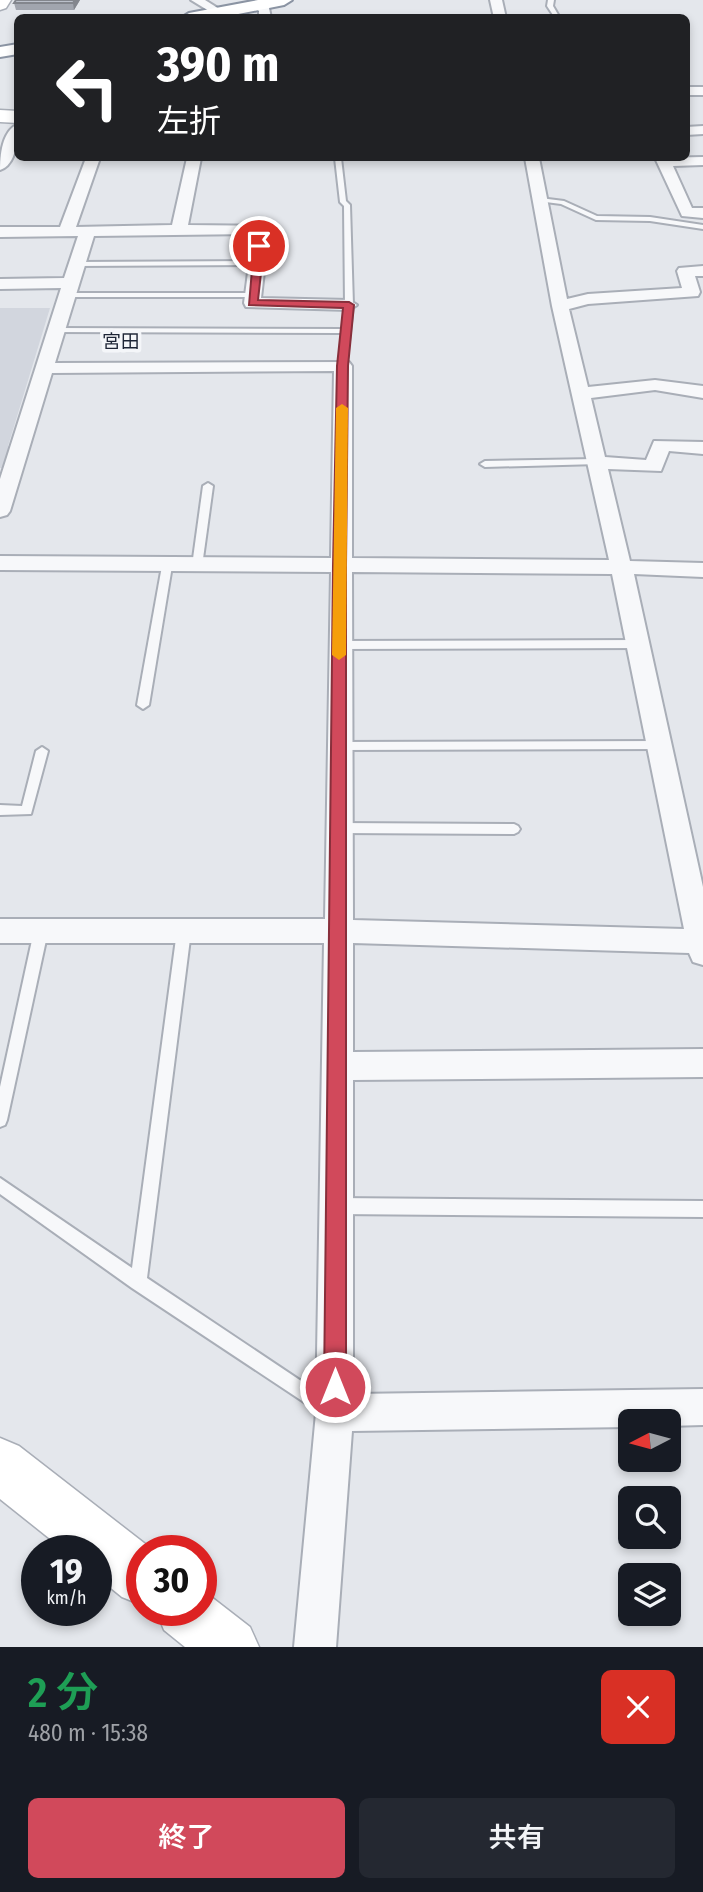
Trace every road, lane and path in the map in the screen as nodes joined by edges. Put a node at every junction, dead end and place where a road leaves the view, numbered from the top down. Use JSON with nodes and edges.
{"nodes":[{"id":1,"x":3,"y":0,"type":"edge"},
{"id":2,"x":197,"y":0,"type":"edge"},
{"id":3,"x":279,"y":0,"type":"edge"},
{"id":4,"x":0,"y":5,"type":"edge"},
{"id":5,"x":261,"y":11,"type":"edge"},
{"id":6,"x":218,"y":12,"type":"junction"},
{"id":7,"x":208,"y":14,"type":"edge"},
{"id":8,"x":14,"y":136,"type":"edge"},
{"id":9,"x":92,"y":161,"type":"edge"},
{"id":10,"x":193,"y":161,"type":"edge"},
{"id":11,"x":338,"y":161,"type":"edge"},
{"id":12,"x":533,"y":161,"type":"edge"},
{"id":13,"x":663,"y":161,"type":"edge"},
{"id":14,"x":0,"y":166,"type":"edge"},
{"id":15,"x":540,"y":200,"type":"junction"},
{"id":16,"x":703,"y":213,"type":"edge"},
{"id":17,"x":703,"y":227,"type":"edge"},
{"id":18,"x":179,"y":230,"type":"junction"},
{"id":19,"x":66,"y":232,"type":"junction"},
{"id":20,"x":87,"y":232,"type":"junction"},
{"id":21,"x":1,"y":235,"type":"edge"},
{"id":22,"x":257,"y":263,"type":"junction"},
{"id":23,"x":76,"y":264,"type":"junction"},
{"id":24,"x":703,"y":271,"type":"edge"},
{"id":25,"x":0,"y":284,"type":"edge"},
{"id":26,"x":69,"y":289,"type":"junction"},
{"id":27,"x":698,"y":292,"type":"edge"},
{"id":28,"x":253,"y":295,"type":"junction"},
{"id":29,"x":349,"y":305,"type":"junction"},
{"id":30,"x":561,"y":306,"type":"junction"},
{"id":31,"x":56,"y":330,"type":"junction"},
{"id":32,"x":347,"y":331,"type":"junction"},
{"id":33,"x":343,"y":366,"type":"junction"},
{"id":34,"x":43,"y":368,"type":"junction"},
{"id":35,"x":703,"y":392,"type":"edge"},
{"id":36,"x":582,"y":393,"type":"junction"},
{"id":37,"x":703,"y":448,"type":"edge"},
{"id":38,"x":596,"y":463,"type":"junction"},
{"id":39,"x":485,"y":464,"type":"dead end"},
{"id":40,"x":6,"y":471,"type":"edge"},
{"id":41,"x":208,"y":486,"type":"dead end"},
{"id":42,"x":0,"y":511,"type":"edge"},
{"id":43,"x":0,"y":563,"type":"edge"},
{"id":44,"x":167,"y":566,"type":"junction"},
{"id":45,"x":197,"y":566,"type":"junction"},
{"id":46,"x":340,"y":566,"type":"junction"},
{"id":47,"x":619,"y":567,"type":"junction"},
{"id":48,"x":703,"y":570,"type":"edge"},
{"id":49,"x":639,"y":644,"type":"junction"},
{"id":50,"x":339,"y":645,"type":"junction"},
{"id":51,"x":143,"y":705,"type":"dead end"},
{"id":52,"x":661,"y":745,"type":"junction"},
{"id":53,"x":339,"y":747,"type":"junction"},
{"id":54,"x":42,"y":751,"type":"dead end"},
{"id":55,"x":0,"y":810,"type":"edge"},
{"id":56,"x":338,"y":828,"type":"junction"},
{"id":57,"x":514,"y":829,"type":"dead end"},
{"id":58,"x":0,"y":931,"type":"edge"},
{"id":59,"x":41,"y":931,"type":"junction"},
{"id":60,"x":184,"y":931,"type":"junction"},
{"id":61,"x":338,"y":931,"type":"junction"},
{"id":62,"x":702,"y":947,"type":"edge"},
{"id":63,"x":703,"y":1063,"type":"edge"},
{"id":64,"x":336,"y":1066,"type":"junction"},
{"id":65,"x":0,"y":1120,"type":"edge"},
{"id":66,"x":0,"y":1185,"type":"edge"},
{"id":67,"x":336,"y":1206,"type":"junction"},
{"id":68,"x":703,"y":1209,"type":"edge"},
{"id":69,"x":138,"y":1282,"type":"junction"},
{"id":70,"x":703,"y":1407,"type":"edge"},
{"id":71,"x":335,"y":1413,"type":"junction"},
{"id":72,"x":0,"y":1465,"type":"edge"},
{"id":73,"x":126,"y":1564,"type":"edge"},
{"id":74,"x":204,"y":1626,"type":"edge"},
{"id":75,"x":230,"y":1647,"type":"edge"},
{"id":76,"x":315,"y":1647,"type":"edge"}],
"edges":[{"from":1,"to":4,"type":"main road"},
{"from":2,"to":6,"type":"street"},
{"from":3,"to":5,"type":"highway"},
{"from":5,"to":6,"type":"highway"},
{"from":6,"to":7,"type":"highway"},
{"from":8,"to":14,"type":"street"},
{"from":9,"to":19,"type":"street"},
{"from":10,"to":18,"type":"street"},
{"from":11,"to":29,"type":"lane"},
{"from":12,"to":15,"type":"street"},
{"from":13,"to":16,"type":"street"},
{"from":15,"to":17,"type":"lane"},
{"from":15,"to":30,"type":"street"},
{"from":18,"to":20,"type":"street"},
{"from":18,"to":22,"type":"street"},
{"from":19,"to":20,"type":"street"},
{"from":19,"to":21,"type":"street"},
{"from":20,"to":23,"type":"street"},
{"from":22,"to":23,"type":"lane"},
{"from":22,"to":28,"type":"street"},
{"from":23,"to":26,"type":"street"},
{"from":24,"to":27,"type":"street"},
{"from":25,"to":26,"type":"street"},
{"from":26,"to":28,"type":"lane"},
{"from":26,"to":31,"type":"street"},
{"from":27,"to":30,"type":"street"},
{"from":28,"to":29,"type":"street"},
{"from":29,"to":32,"type":"lane"},
{"from":30,"to":36,"type":"street"},
{"from":31,"to":32,"type":"lane"},
{"from":31,"to":34,"type":"street"},
{"from":32,"to":33,"type":"lane"},
{"from":33,"to":34,"type":"street"},
{"from":33,"to":46,"type":"street"},
{"from":34,"to":40,"type":"street"},
{"from":35,"to":36,"type":"street"},
{"from":36,"to":38,"type":"street"},
{"from":37,"to":38,"type":"street"},
{"from":38,"to":39,"type":"lane"},
{"from":38,"to":47,"type":"street"},
{"from":40,"to":42,"type":"street"},
{"from":41,"to":45,"type":"lane"},
{"from":43,"to":44,"type":"street"},
{"from":44,"to":45,"type":"street"},
{"from":44,"to":51,"type":"lane"},
{"from":45,"to":46,"type":"street"},
{"from":46,"to":47,"type":"street"},
{"from":46,"to":50,"type":"street"},
{"from":47,"to":48,"type":"street"},
{"from":47,"to":49,"type":"street"},
{"from":49,"to":50,"type":"lane"},
{"from":49,"to":52,"type":"street"},
{"from":50,"to":53,"type":"street"},
{"from":52,"to":53,"type":"lane"},
{"from":52,"to":62,"type":"street"},
{"from":53,"to":56,"type":"street"},
{"from":54,"to":55,"type":"lane"},
{"from":56,"to":57,"type":"lane"},
{"from":56,"to":61,"type":"street"},
{"from":58,"to":59,"type":"street"},
{"from":59,"to":60,"type":"street"},
{"from":59,"to":65,"type":"lane"},
{"from":60,"to":61,"type":"street"},
{"from":60,"to":69,"type":"lane"},
{"from":61,"to":62,"type":"street"},
{"from":61,"to":64,"type":"street"},
{"from":63,"to":64,"type":"street"},
{"from":64,"to":67,"type":"street"},
{"from":66,"to":69,"type":"lane"},
{"from":67,"to":68,"type":"lane"},
{"from":67,"to":71,"type":"street"},
{"from":69,"to":71,"type":"lane"},
{"from":70,"to":71,"type":"street"},
{"from":71,"to":76,"type":"street"},
{"from":72,"to":73,"type":"main road"},
{"from":74,"to":75,"type":"main road"}]}
